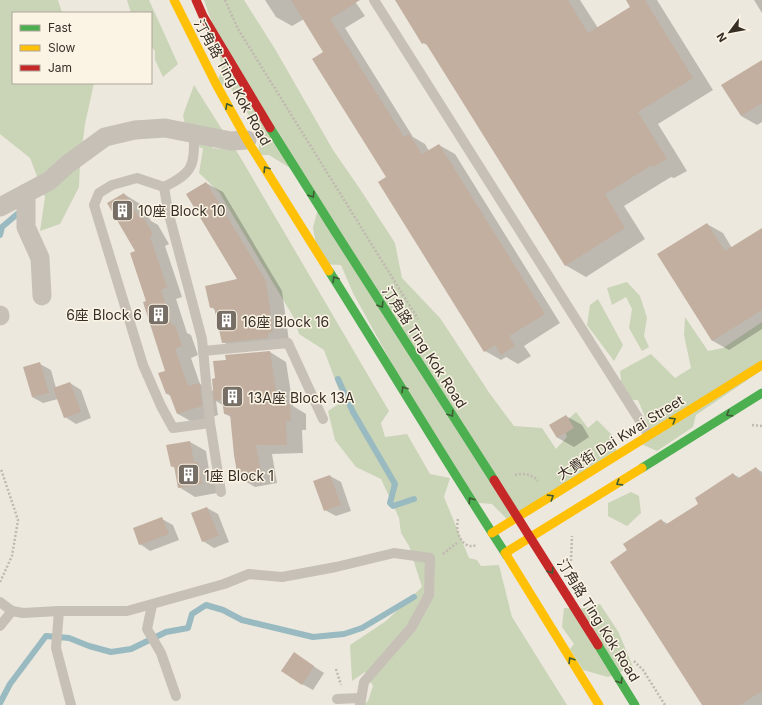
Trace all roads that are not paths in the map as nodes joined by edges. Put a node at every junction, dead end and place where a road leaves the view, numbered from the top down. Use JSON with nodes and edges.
{"nodes":[{"id":1,"x":174,"y":0,"type":"edge"},
{"id":2,"x":196,"y":0,"type":"edge"},
{"id":3,"x":374,"y":0,"type":"edge"},
{"id":4,"x":194,"y":133,"type":"junction"},
{"id":5,"x":247,"y":140,"type":"junction"},
{"id":6,"x":164,"y":187,"type":"junction"},
{"id":7,"x":26,"y":193,"type":"junction"},
{"id":8,"x":0,"y":207,"type":"edge"},
{"id":9,"x":42,"y":296,"type":"dead end"},
{"id":10,"x":203,"y":351,"type":"junction"},
{"id":11,"x":762,"y":365,"type":"edge"},
{"id":12,"x":762,"y":393,"type":"edge"},
{"id":13,"x":323,"y":418,"type":"dead end"},
{"id":14,"x":210,"y":423,"type":"junction"},
{"id":15,"x":649,"y":435,"type":"junction"},
{"id":16,"x":221,"y":492,"type":"dead end"},
{"id":17,"x":518,"y":517,"type":"junction"},
{"id":18,"x":492,"y":533,"type":"junction"},
{"id":19,"x":530,"y":538,"type":"junction"},
{"id":20,"x":505,"y":553,"type":"junction"},
{"id":21,"x":0,"y":602,"type":"edge"},
{"id":22,"x":152,"y":605,"type":"junction"},
{"id":23,"x":12,"y":611,"type":"junction"},
{"id":24,"x":58,"y":611,"type":"junction"},
{"id":25,"x":0,"y":626,"type":"edge"},
{"id":26,"x":176,"y":696,"type":"dead end"},
{"id":27,"x":337,"y":699,"type":"dead end"},
{"id":28,"x":361,"y":702,"type":"edge"},
{"id":29,"x":71,"y":705,"type":"edge"},
{"id":30,"x":599,"y":705,"type":"edge"},
{"id":31,"x":635,"y":705,"type":"edge"}],
"edges":[{"from":5,"to":1,"type":"main road","name":"汀角路 Ting Kok Road","one_way":true},
{"from":2,"to":17,"type":"main road","name":"汀角路 Ting Kok Road","one_way":true},
{"from":3,"to":15,"type":"lane"},
{"from":4,"to":5,"type":"street"},
{"from":4,"to":6,"type":"lane"},
{"from":4,"to":7,"type":"street"},
{"from":18,"to":5,"type":"main road","name":"汀角路 Ting Kok Road","one_way":true},
{"from":6,"to":10,"type":"lane"},
{"from":6,"to":14,"type":"lane"},
{"from":7,"to":8,"type":"street"},
{"from":7,"to":9,"type":"street"},
{"from":10,"to":13,"type":"lane"},
{"from":10,"to":14,"type":"lane"},
{"from":15,"to":11,"type":"main road","name":"大貴街 Dai Kwai Street","one_way":true},
{"from":12,"to":19,"type":"main road","one_way":true},
{"from":14,"to":16,"type":"lane"},
{"from":17,"to":15,"type":"main road","name":"大貴街 Dai Kwai Street","one_way":true},
{"from":17,"to":18,"type":"main road","name":"大貴街 Dai Kwai Street"},
{"from":17,"to":19,"type":"main road","name":"汀角路 Ting Kok Road"},
{"from":18,"to":20,"type":"main road","name":"汀角路 Ting Kok Road"},
{"from":19,"to":20,"type":"main road"},
{"from":19,"to":31,"type":"main road","name":"汀角路 Ting Kok Road","one_way":true},
{"from":30,"to":20,"type":"main road","name":"汀角路 Ting Kok Road","one_way":true},
{"from":21,"to":23,"type":"lane"},
{"from":22,"to":24,"type":"lane"},
{"from":22,"to":26,"type":"lane"},
{"from":22,"to":28,"type":"lane"},
{"from":23,"to":24,"type":"lane"},
{"from":23,"to":25,"type":"lane"},
{"from":24,"to":29,"type":"lane"},
{"from":27,"to":28,"type":"lane"}]}
